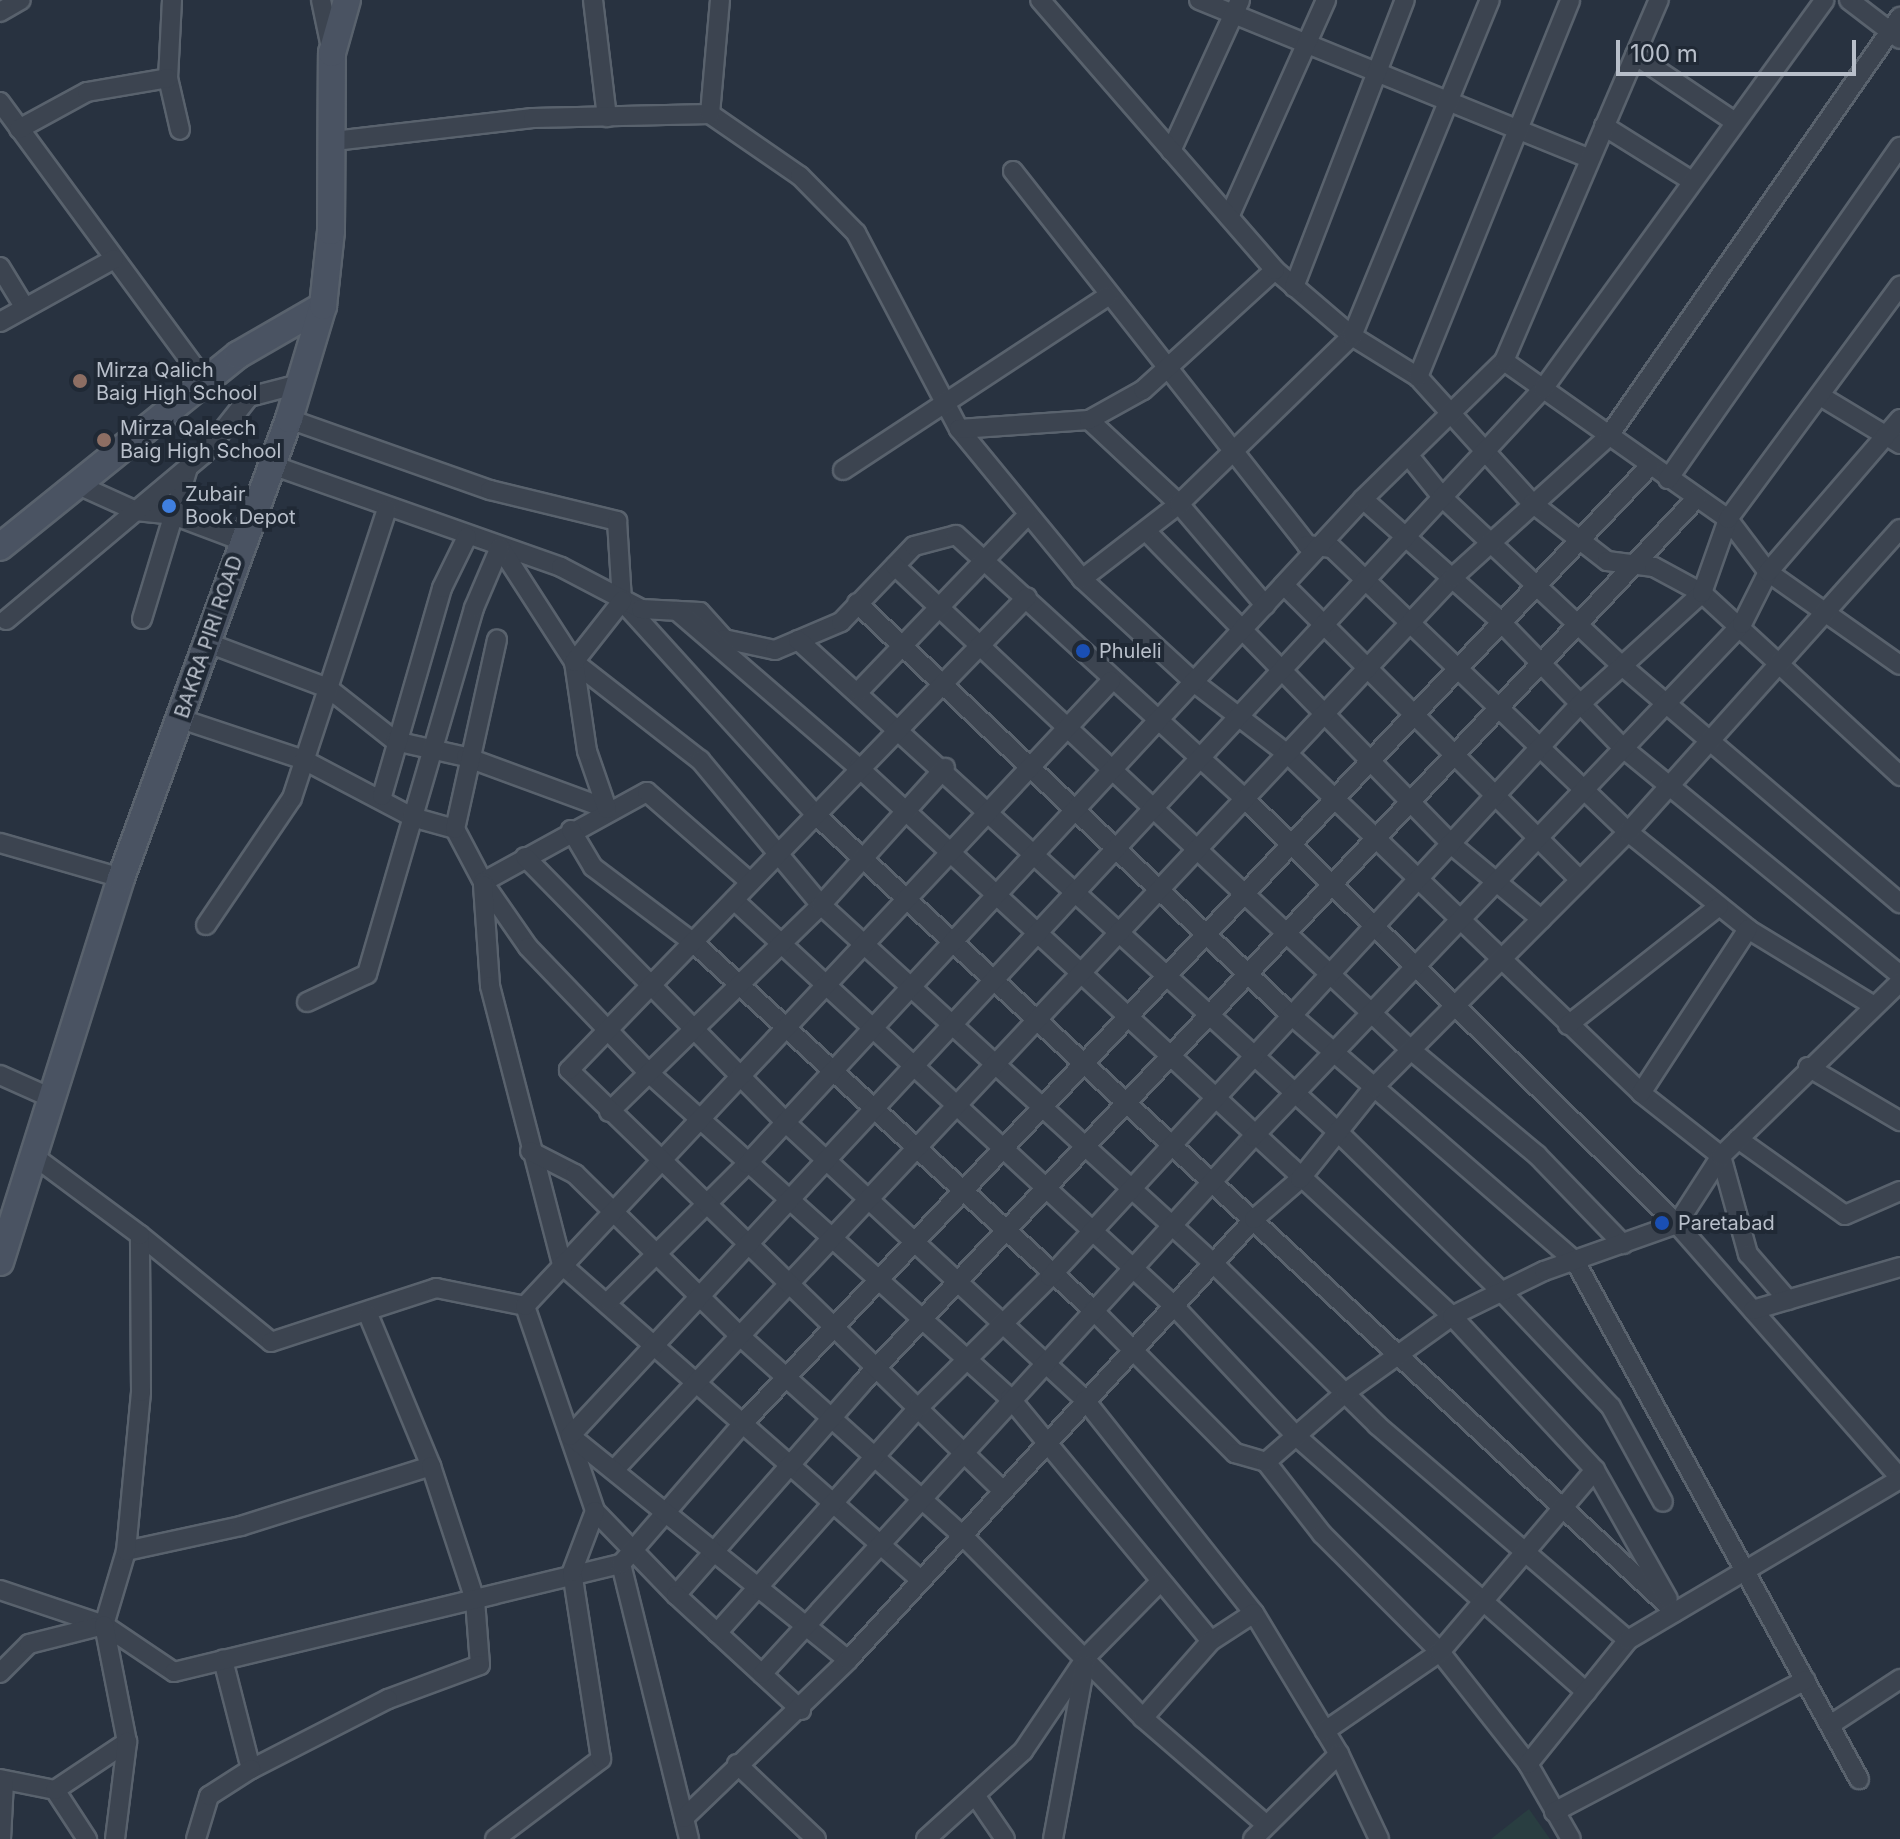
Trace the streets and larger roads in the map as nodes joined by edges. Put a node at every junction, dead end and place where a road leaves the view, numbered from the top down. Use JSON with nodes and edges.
{"nodes":[{"id":1,"x":172,"y":0,"type":"edge"},
{"id":2,"x":321,"y":0,"type":"edge"},
{"id":3,"x":347,"y":0,"type":"edge"},
{"id":4,"x":593,"y":0,"type":"edge"},
{"id":5,"x":720,"y":0,"type":"edge"},
{"id":6,"x":1040,"y":0,"type":"edge"},
{"id":7,"x":1199,"y":0,"type":"edge"},
{"id":8,"x":1326,"y":0,"type":"edge"},
{"id":9,"x":1405,"y":0,"type":"edge"},
{"id":10,"x":1490,"y":0,"type":"edge"},
{"id":11,"x":1570,"y":0,"type":"edge"},
{"id":12,"x":1659,"y":0,"type":"edge"},
{"id":13,"x":1825,"y":0,"type":"edge"},
{"id":14,"x":1849,"y":0,"type":"edge"},
{"id":15,"x":1238,"y":7,"type":"edge"},
{"id":16,"x":1896,"y":29,"type":"edge"},
{"id":17,"x":1308,"y":44,"type":"junction"},
{"id":18,"x":332,"y":53,"type":"junction"},
{"id":19,"x":1635,"y":55,"type":"junction"},
{"id":20,"x":1379,"y":73,"type":"junction"},
{"id":21,"x":168,"y":78,"type":"junction"},
{"id":22,"x":1448,"y":101,"type":"junction"},
{"id":23,"x":0,"y":102,"type":"edge"},
{"id":24,"x":710,"y":114,"type":"junction"},
{"id":25,"x":607,"y":117,"type":"junction"},
{"id":26,"x":1735,"y":122,"type":"junction"},
{"id":27,"x":1604,"y":126,"type":"junction"},
{"id":28,"x":19,"y":129,"type":"junction"},
{"id":29,"x":1517,"y":129,"type":"junction"},
{"id":30,"x":180,"y":130,"type":"dead end"},
{"id":31,"x":334,"y":141,"type":"junction"},
{"id":32,"x":1900,"y":147,"type":"edge"},
{"id":33,"x":1171,"y":151,"type":"junction"},
{"id":34,"x":1590,"y":159,"type":"junction"},
{"id":35,"x":1013,"y":171,"type":"dead end"},
{"id":36,"x":1692,"y":181,"type":"junction"},
{"id":37,"x":1229,"y":217,"type":"junction"},
{"id":38,"x":114,"y":259,"type":"junction"},
{"id":39,"x":0,"y":267,"type":"edge"},
{"id":40,"x":1275,"y":270,"type":"junction"},
{"id":41,"x":1900,"y":286,"type":"edge"},
{"id":42,"x":1294,"y":287,"type":"junction"},
{"id":43,"x":1108,"y":296,"type":"junction"},
{"id":44,"x":323,"y":306,"type":"junction"},
{"id":45,"x":25,"y":308,"type":"junction"},
{"id":46,"x":0,"y":322,"type":"edge"},
{"id":47,"x":1352,"y":336,"type":"junction"},
{"id":48,"x":1504,"y":361,"type":"junction"},
{"id":49,"x":1166,"y":372,"type":"junction"},
{"id":50,"x":1418,"y":377,"type":"junction"},
{"id":51,"x":205,"y":381,"type":"junction"},
{"id":52,"x":299,"y":384,"type":"junction"},
{"id":53,"x":1543,"y":389,"type":"junction"},
{"id":54,"x":1822,"y":397,"type":"junction"},
{"id":55,"x":944,"y":404,"type":"junction"},
{"id":56,"x":1448,"y":418,"type":"junction"},
{"id":57,"x":289,"y":419,"type":"junction"},
{"id":58,"x":1900,"y":419,"type":"edge"},
{"id":59,"x":1089,"y":420,"type":"junction"},
{"id":60,"x":959,"y":429,"type":"junction"},
{"id":61,"x":1608,"y":437,"type":"junction"},
{"id":62,"x":1894,"y":440,"type":"edge"},
{"id":63,"x":1229,"y":454,"type":"junction"},
{"id":64,"x":1486,"y":454,"type":"junction"},
{"id":65,"x":1409,"y":456,"type":"junction"},
{"id":66,"x":272,"y":465,"type":"junction"},
{"id":67,"x":1650,"y":466,"type":"junction"},
{"id":68,"x":188,"y":468,"type":"junction"},
{"id":69,"x":843,"y":470,"type":"dead end"},
{"id":70,"x":1668,"y":479,"type":"junction"},
{"id":71,"x":74,"y":483,"type":"junction"},
{"id":72,"x":1443,"y":498,"type":"junction"},
{"id":73,"x":1697,"y":498,"type":"junction"},
{"id":74,"x":1363,"y":499,"type":"junction"},
{"id":75,"x":1532,"y":503,"type":"junction"},
{"id":76,"x":1179,"y":504,"type":"junction"},
{"id":77,"x":387,"y":509,"type":"junction"},
{"id":78,"x":136,"y":511,"type":"junction"},
{"id":79,"x":173,"y":515,"type":"junction"},
{"id":80,"x":1028,"y":515,"type":"junction"},
{"id":81,"x":1728,"y":519,"type":"junction"},
{"id":82,"x":1900,"y":529,"type":"edge"},
{"id":83,"x":1147,"y":532,"type":"junction"},
{"id":84,"x":467,"y":537,"type":"junction"},
{"id":85,"x":1578,"y":537,"type":"junction"},
{"id":86,"x":1409,"y":539,"type":"junction"},
{"id":87,"x":1490,"y":540,"type":"junction"},
{"id":88,"x":242,"y":541,"type":"junction"},
{"id":89,"x":0,"y":547,"type":"edge"},
{"id":90,"x":500,"y":547,"type":"junction"},
{"id":91,"x":1320,"y":547,"type":"junction"},
{"id":92,"x":985,"y":558,"type":"junction"},
{"id":93,"x":1634,"y":565,"type":"junction"},
{"id":94,"x":895,"y":566,"type":"junction"},
{"id":95,"x":1768,"y":572,"type":"junction"},
{"id":96,"x":1452,"y":578,"type":"junction"},
{"id":97,"x":1082,"y":579,"type":"junction"},
{"id":98,"x":1536,"y":581,"type":"junction"},
{"id":99,"x":1284,"y":585,"type":"junction"},
{"id":100,"x":1365,"y":586,"type":"junction"},
{"id":101,"x":1702,"y":593,"type":"junction"},
{"id":102,"x":1027,"y":597,"type":"junction"},
{"id":103,"x":622,"y":601,"type":"junction"},
{"id":104,"x":857,"y":603,"type":"junction"},
{"id":105,"x":1265,"y":605,"type":"junction"},
{"id":106,"x":938,"y":608,"type":"junction"},
{"id":107,"x":677,"y":611,"type":"junction"},
{"id":108,"x":1827,"y":614,"type":"junction"},
{"id":109,"x":142,"y":619,"type":"dead end"},
{"id":110,"x":1498,"y":619,"type":"junction"},
{"id":111,"x":6,"y":620,"type":"dead end"},
{"id":112,"x":1412,"y":624,"type":"junction"},
{"id":113,"x":1742,"y":624,"type":"junction"},
{"id":114,"x":1577,"y":625,"type":"junction"},
{"id":115,"x":1322,"y":631,"type":"junction"},
{"id":116,"x":1242,"y":633,"type":"junction"},
{"id":117,"x":497,"y":640,"type":"dead end"},
{"id":118,"x":798,"y":640,"type":"junction"},
{"id":119,"x":208,"y":643,"type":"junction"},
{"id":120,"x":982,"y":645,"type":"junction"},
{"id":121,"x":901,"y":647,"type":"junction"},
{"id":122,"x":1897,"y":657,"type":"edge"},
{"id":123,"x":574,"y":662,"type":"junction"},
{"id":124,"x":1456,"y":665,"type":"junction"},
{"id":125,"x":1538,"y":665,"type":"junction"},
{"id":126,"x":1621,"y":665,"type":"junction"},
{"id":127,"x":1778,"y":667,"type":"junction"},
{"id":128,"x":1283,"y":672,"type":"junction"},
{"id":129,"x":1367,"y":672,"type":"junction"},
{"id":130,"x":1111,"y":681,"type":"junction"},
{"id":131,"x":1195,"y":683,"type":"junction"},
{"id":132,"x":943,"y":684,"type":"junction"},
{"id":133,"x":328,"y":688,"type":"junction"},
{"id":134,"x":859,"y":691,"type":"junction"},
{"id":135,"x":1666,"y":705,"type":"junction"},
{"id":136,"x":1578,"y":706,"type":"junction"},
{"id":137,"x":1496,"y":710,"type":"junction"},
{"id":138,"x":1325,"y":713,"type":"junction"},
{"id":139,"x":1414,"y":713,"type":"junction"},
{"id":140,"x":181,"y":719,"type":"junction"},
{"id":141,"x":1243,"y":720,"type":"junction"},
{"id":142,"x":1159,"y":721,"type":"junction"},
{"id":143,"x":1068,"y":725,"type":"junction"},
{"id":144,"x":899,"y":726,"type":"junction"},
{"id":145,"x":395,"y":741,"type":"junction"},
{"id":146,"x":1707,"y":742,"type":"junction"},
{"id":147,"x":1623,"y":748,"type":"junction"},
{"id":148,"x":431,"y":752,"type":"junction"},
{"id":149,"x":1537,"y":752,"type":"junction"},
{"id":150,"x":1289,"y":755,"type":"junction"},
{"id":151,"x":1372,"y":756,"type":"junction"},
{"id":152,"x":466,"y":757,"type":"junction"},
{"id":153,"x":1457,"y":757,"type":"junction"},
{"id":154,"x":304,"y":760,"type":"junction"},
{"id":155,"x":1202,"y":760,"type":"junction"},
{"id":156,"x":1031,"y":765,"type":"junction"},
{"id":157,"x":858,"y":767,"type":"junction"},
{"id":158,"x":1112,"y":767,"type":"junction"},
{"id":159,"x":945,"y":768,"type":"junction"},
{"id":160,"x":1900,"y":776,"type":"edge"},
{"id":161,"x":1669,"y":784,"type":"junction"},
{"id":162,"x":1500,"y":794,"type":"junction"},
{"id":163,"x":1584,"y":794,"type":"junction"},
{"id":164,"x":382,"y":796,"type":"junction"},
{"id":165,"x":1333,"y":797,"type":"junction"},
{"id":166,"x":1247,"y":801,"type":"junction"},
{"id":167,"x":1414,"y":801,"type":"junction"},
{"id":168,"x":1074,"y":807,"type":"junction"},
{"id":169,"x":1158,"y":808,"type":"junction"},
{"id":170,"x":607,"y":809,"type":"junction"},
{"id":171,"x":989,"y":809,"type":"junction"},
{"id":172,"x":903,"y":813,"type":"junction"},
{"id":173,"x":412,"y":817,"type":"junction"},
{"id":174,"x":818,"y":817,"type":"junction"},
{"id":175,"x":455,"y":829,"type":"junction"},
{"id":176,"x":571,"y":830,"type":"junction"},
{"id":177,"x":1628,"y":832,"type":"junction"},
{"id":178,"x":1540,"y":838,"type":"junction"},
{"id":179,"x":1376,"y":841,"type":"junction"},
{"id":180,"x":0,"y":843,"type":"edge"},
{"id":181,"x":1289,"y":845,"type":"junction"},
{"id":182,"x":1452,"y":845,"type":"junction"},
{"id":183,"x":1200,"y":849,"type":"junction"},
{"id":184,"x":1120,"y":850,"type":"junction"},
{"id":185,"x":1032,"y":852,"type":"junction"},
{"id":186,"x":947,"y":853,"type":"junction"},
{"id":187,"x":859,"y":856,"type":"junction"},
{"id":188,"x":525,"y":857,"type":"junction"},
{"id":189,"x":777,"y":859,"type":"junction"},
{"id":190,"x":121,"y":878,"type":"junction"},
{"id":191,"x":1580,"y":880,"type":"junction"},
{"id":192,"x":749,"y":881,"type":"junction"},
{"id":193,"x":1418,"y":881,"type":"junction"},
{"id":194,"x":1498,"y":881,"type":"junction"},
{"id":195,"x":483,"y":882,"type":"junction"},
{"id":196,"x":1331,"y":887,"type":"junction"},
{"id":197,"x":1160,"y":889,"type":"junction"},
{"id":198,"x":1246,"y":889,"type":"junction"},
{"id":199,"x":1077,"y":892,"type":"junction"},
{"id":200,"x":989,"y":895,"type":"junction"},
{"id":201,"x":734,"y":900,"type":"junction"},
{"id":202,"x":905,"y":901,"type":"junction"},
{"id":203,"x":1900,"y":903,"type":"edge"},
{"id":204,"x":821,"y":905,"type":"junction"},
{"id":205,"x":1719,"y":906,"type":"junction"},
{"id":206,"x":1541,"y":919,"type":"junction"},
{"id":207,"x":1460,"y":920,"type":"junction"},
{"id":208,"x":206,"y":925,"type":"dead end"},
{"id":209,"x":1376,"y":926,"type":"junction"},
{"id":210,"x":1748,"y":929,"type":"junction"},
{"id":211,"x":1119,"y":930,"type":"junction"},
{"id":212,"x":1206,"y":931,"type":"junction"},
{"id":213,"x":1290,"y":933,"type":"junction"},
{"id":214,"x":1037,"y":938,"type":"junction"},
{"id":215,"x":949,"y":942,"type":"junction"},
{"id":216,"x":695,"y":944,"type":"junction"},
{"id":217,"x":780,"y":944,"type":"junction"},
{"id":218,"x":863,"y":944,"type":"junction"},
{"id":219,"x":1500,"y":960,"type":"junction"},
{"id":220,"x":1415,"y":966,"type":"junction"},
{"id":221,"x":1333,"y":970,"type":"junction"},
{"id":222,"x":1166,"y":973,"type":"junction"},
{"id":223,"x":1900,"y":975,"type":"edge"},
{"id":224,"x":1250,"y":976,"type":"junction"},
{"id":225,"x":1078,"y":977,"type":"junction"},
{"id":226,"x":993,"y":982,"type":"junction"},
{"id":227,"x":1900,"y":982,"type":"edge"},
{"id":228,"x":827,"y":985,"type":"junction"},
{"id":229,"x":911,"y":985,"type":"junction"},
{"id":230,"x":735,"y":986,"type":"junction"},
{"id":231,"x":652,"y":992,"type":"junction"},
{"id":232,"x":307,"y":1002,"type":"dead end"},
{"id":233,"x":1456,"y":1003,"type":"junction"},
{"id":234,"x":1871,"y":1004,"type":"junction"},
{"id":235,"x":1373,"y":1011,"type":"junction"},
{"id":236,"x":1291,"y":1015,"type":"junction"},
{"id":237,"x":1210,"y":1017,"type":"junction"},
{"id":238,"x":1125,"y":1018,"type":"junction"},
{"id":239,"x":1033,"y":1022,"type":"junction"},
{"id":240,"x":954,"y":1024,"type":"junction"},
{"id":241,"x":1568,"y":1025,"type":"junction"},
{"id":242,"x":692,"y":1030,"type":"junction"},
{"id":243,"x":870,"y":1030,"type":"junction"},
{"id":244,"x":608,"y":1031,"type":"junction"},
{"id":245,"x":786,"y":1031,"type":"junction"},
{"id":246,"x":1411,"y":1050,"type":"junction"},
{"id":247,"x":1335,"y":1052,"type":"junction"},
{"id":248,"x":1169,"y":1058,"type":"junction"},
{"id":249,"x":1251,"y":1058,"type":"junction"},
{"id":250,"x":1082,"y":1063,"type":"junction"},
{"id":251,"x":1808,"y":1067,"type":"junction"},
{"id":252,"x":995,"y":1069,"type":"junction"},
{"id":253,"x":912,"y":1070,"type":"junction"},
{"id":254,"x":649,"y":1073,"type":"junction"},
{"id":255,"x":828,"y":1073,"type":"junction"},
{"id":256,"x":0,"y":1075,"type":"edge"},
{"id":257,"x":741,"y":1079,"type":"junction"},
{"id":258,"x":1374,"y":1087,"type":"junction"},
{"id":259,"x":1641,"y":1093,"type":"junction"},
{"id":260,"x":1294,"y":1096,"type":"junction"},
{"id":261,"x":1210,"y":1097,"type":"junction"},
{"id":262,"x":54,"y":1099,"type":"junction"},
{"id":263,"x":1125,"y":1106,"type":"junction"},
{"id":264,"x":957,"y":1108,"type":"junction"},
{"id":265,"x":1038,"y":1109,"type":"junction"},
{"id":266,"x":609,"y":1112,"type":"junction"},
{"id":267,"x":870,"y":1113,"type":"junction"},
{"id":268,"x":1900,"y":1121,"type":"edge"},
{"id":269,"x":700,"y":1122,"type":"junction"},
{"id":270,"x":785,"y":1122,"type":"junction"},
{"id":271,"x":1338,"y":1132,"type":"junction"},
{"id":272,"x":1253,"y":1137,"type":"junction"},
{"id":273,"x":1738,"y":1139,"type":"junction"},
{"id":274,"x":1167,"y":1144,"type":"junction"},
{"id":275,"x":1083,"y":1149,"type":"junction"},
{"id":276,"x":530,"y":1151,"type":"junction"},
{"id":277,"x":1000,"y":1151,"type":"junction"},
{"id":278,"x":916,"y":1153,"type":"junction"},
{"id":279,"x":1721,"y":1156,"type":"junction"},
{"id":280,"x":35,"y":1157,"type":"junction"},
{"id":281,"x":830,"y":1159,"type":"junction"},
{"id":282,"x":747,"y":1164,"type":"junction"},
{"id":283,"x":660,"y":1165,"type":"junction"},
{"id":284,"x":1300,"y":1179,"type":"junction"},
{"id":285,"x":1211,"y":1182,"type":"junction"},
{"id":286,"x":1126,"y":1187,"type":"junction"},
{"id":287,"x":1046,"y":1190,"type":"junction"},
{"id":288,"x":1900,"y":1191,"type":"edge"},
{"id":289,"x":962,"y":1195,"type":"junction"},
{"id":290,"x":870,"y":1198,"type":"junction"},
{"id":291,"x":788,"y":1204,"type":"junction"},
{"id":292,"x":706,"y":1207,"type":"junction"},
{"id":293,"x":612,"y":1212,"type":"junction"},
{"id":294,"x":1254,"y":1219,"type":"junction"},
{"id":295,"x":1677,"y":1224,"type":"junction"},
{"id":296,"x":1172,"y":1226,"type":"junction"},
{"id":297,"x":1087,"y":1231,"type":"junction"},
{"id":298,"x":1006,"y":1234,"type":"junction"},
{"id":299,"x":140,"y":1235,"type":"junction"},
{"id":300,"x":916,"y":1242,"type":"junction"},
{"id":301,"x":829,"y":1243,"type":"junction"},
{"id":302,"x":1623,"y":1244,"type":"junction"},
{"id":303,"x":746,"y":1249,"type":"junction"},
{"id":304,"x":657,"y":1255,"type":"junction"},
{"id":305,"x":1575,"y":1261,"type":"junction"},
{"id":306,"x":0,"y":1262,"type":"edge"},
{"id":307,"x":1213,"y":1263,"type":"junction"},
{"id":308,"x":562,"y":1265,"type":"junction"},
{"id":309,"x":1900,"y":1267,"type":"edge"},
{"id":310,"x":1133,"y":1270,"type":"junction"},
{"id":311,"x":1050,"y":1277,"type":"junction"},
{"id":312,"x":880,"y":1282,"type":"junction"},
{"id":313,"x":963,"y":1283,"type":"junction"},
{"id":314,"x":789,"y":1287,"type":"junction"},
{"id":315,"x":1502,"y":1292,"type":"junction"},
{"id":316,"x":700,"y":1296,"type":"junction"},
{"id":317,"x":1788,"y":1300,"type":"junction"},
{"id":318,"x":609,"y":1301,"type":"junction"},
{"id":319,"x":525,"y":1306,"type":"junction"},
{"id":320,"x":1174,"y":1306,"type":"junction"},
{"id":321,"x":1093,"y":1310,"type":"junction"},
{"id":322,"x":1753,"y":1310,"type":"junction"},
{"id":323,"x":368,"y":1314,"type":"junction"},
{"id":324,"x":1452,"y":1316,"type":"junction"},
{"id":325,"x":1005,"y":1323,"type":"junction"},
{"id":326,"x":922,"y":1325,"type":"junction"},
{"id":327,"x":832,"y":1331,"type":"junction"},
{"id":328,"x":740,"y":1336,"type":"junction"},
{"id":329,"x":655,"y":1343,"type":"junction"},
{"id":330,"x":1134,"y":1353,"type":"junction"},
{"id":331,"x":1394,"y":1356,"type":"junction"},
{"id":332,"x":1045,"y":1361,"type":"junction"},
{"id":333,"x":967,"y":1362,"type":"junction"},
{"id":334,"x":878,"y":1368,"type":"junction"},
{"id":335,"x":787,"y":1378,"type":"junction"},
{"id":336,"x":698,"y":1382,"type":"junction"},
{"id":337,"x":1345,"y":1393,"type":"junction"},
{"id":338,"x":1010,"y":1398,"type":"junction"},
{"id":339,"x":1085,"y":1400,"type":"junction"},
{"id":340,"x":917,"y":1409,"type":"junction"},
{"id":341,"x":833,"y":1419,"type":"junction"},
{"id":342,"x":744,"y":1422,"type":"junction"},
{"id":343,"x":570,"y":1436,"type":"junction"},
{"id":344,"x":1296,"y":1436,"type":"junction"},
{"id":345,"x":1048,"y":1442,"type":"junction"},
{"id":346,"x":960,"y":1452,"type":"junction"},
{"id":347,"x":873,"y":1459,"type":"junction"},
{"id":348,"x":1266,"y":1462,"type":"junction"},
{"id":349,"x":793,"y":1463,"type":"junction"},
{"id":350,"x":431,"y":1466,"type":"junction"},
{"id":351,"x":616,"y":1468,"type":"junction"},
{"id":352,"x":1595,"y":1470,"type":"junction"},
{"id":353,"x":1900,"y":1478,"type":"edge"},
{"id":354,"x":1001,"y":1489,"type":"junction"},
{"id":355,"x":921,"y":1500,"type":"junction"},
{"id":356,"x":834,"y":1502,"type":"junction"},
{"id":357,"x":1663,"y":1502,"type":"dead end"},
{"id":358,"x":1557,"y":1507,"type":"junction"},
{"id":359,"x":595,"y":1511,"type":"junction"},
{"id":360,"x":667,"y":1511,"type":"junction"},
{"id":361,"x":962,"y":1535,"type":"junction"},
{"id":362,"x":880,"y":1542,"type":"junction"},
{"id":363,"x":126,"y":1551,"type":"junction"},
{"id":364,"x":712,"y":1551,"type":"junction"},
{"id":365,"x":1523,"y":1555,"type":"junction"},
{"id":366,"x":627,"y":1558,"type":"junction"},
{"id":367,"x":1744,"y":1569,"type":"junction"},
{"id":368,"x":572,"y":1572,"type":"junction"},
{"id":369,"x":920,"y":1579,"type":"junction"},
{"id":370,"x":1160,"y":1582,"type":"junction"},
{"id":371,"x":0,"y":1590,"type":"edge"},
{"id":372,"x":755,"y":1590,"type":"junction"},
{"id":373,"x":676,"y":1595,"type":"junction"},
{"id":374,"x":475,"y":1600,"type":"junction"},
{"id":375,"x":1485,"y":1605,"type":"junction"},
{"id":376,"x":1675,"y":1612,"type":"junction"},
{"id":377,"x":1254,"y":1613,"type":"junction"},
{"id":378,"x":104,"y":1625,"type":"junction"},
{"id":379,"x":803,"y":1629,"type":"junction"},
{"id":380,"x":717,"y":1633,"type":"junction"},
{"id":381,"x":1628,"y":1640,"type":"junction"},
{"id":382,"x":1211,"y":1641,"type":"junction"},
{"id":383,"x":1440,"y":1652,"type":"junction"},
{"id":384,"x":1087,"y":1656,"type":"junction"},
{"id":385,"x":223,"y":1660,"type":"junction"},
{"id":386,"x":848,"y":1660,"type":"junction"},
{"id":387,"x":0,"y":1673,"type":"edge"},
{"id":388,"x":762,"y":1674,"type":"junction"},
{"id":389,"x":1900,"y":1679,"type":"edge"},
{"id":390,"x":1805,"y":1680,"type":"junction"},
{"id":391,"x":1586,"y":1692,"type":"junction"},
{"id":392,"x":801,"y":1710,"type":"junction"},
{"id":393,"x":1143,"y":1718,"type":"junction"},
{"id":394,"x":1830,"y":1725,"type":"junction"},
{"id":395,"x":1325,"y":1731,"type":"junction"},
{"id":396,"x":127,"y":1742,"type":"junction"},
{"id":397,"x":1339,"y":1754,"type":"junction"},
{"id":398,"x":737,"y":1764,"type":"junction"},
{"id":399,"x":1528,"y":1764,"type":"junction"},
{"id":400,"x":251,"y":1769,"type":"junction"},
{"id":401,"x":1859,"y":1779,"type":"dead end"},
{"id":402,"x":2,"y":1781,"type":"edge"},
{"id":403,"x":55,"y":1790,"type":"junction"},
{"id":404,"x":975,"y":1795,"type":"junction"},
{"id":405,"x":1554,"y":1812,"type":"junction"},
{"id":406,"x":684,"y":1818,"type":"junction"},
{"id":407,"x":1263,"y":1822,"type":"junction"},
{"id":408,"x":1377,"y":1838,"type":"edge"},
{"id":409,"x":1,"y":1839,"type":"edge"},
{"id":410,"x":87,"y":1839,"type":"edge"},
{"id":411,"x":115,"y":1839,"type":"edge"},
{"id":412,"x":196,"y":1839,"type":"edge"},
{"id":413,"x":495,"y":1839,"type":"edge"},
{"id":414,"x":689,"y":1839,"type":"edge"},
{"id":415,"x":816,"y":1839,"type":"edge"},
{"id":416,"x":926,"y":1839,"type":"edge"},
{"id":417,"x":1005,"y":1839,"type":"edge"},
{"id":418,"x":1053,"y":1839,"type":"edge"},
{"id":419,"x":1253,"y":1839,"type":"edge"},
{"id":420,"x":1571,"y":1839,"type":"edge"}],
"edges":[{"from":1,"to":21,"type":"street"},
{"from":2,"to":18,"type":"street"},
{"from":3,"to":18,"type":"street","name":"BAKRA PIRI ROAD"},
{"from":4,"to":25,"type":"street"},
{"from":5,"to":24,"type":"street"},
{"from":6,"to":33,"type":"street"},
{"from":7,"to":15,"type":"street"},
{"from":8,"to":17,"type":"street"},
{"from":9,"to":20,"type":"street"},
{"from":10,"to":22,"type":"street"},
{"from":11,"to":29,"type":"street"},
{"from":12,"to":19,"type":"street"},
{"from":13,"to":26,"type":"street"},
{"from":14,"to":16,"type":"street"},
{"from":15,"to":17,"type":"street"},
{"from":15,"to":33,"type":"street"},
{"from":16,"to":61,"type":"street"},
{"from":17,"to":20,"type":"street"},
{"from":17,"to":37,"type":"street"},
{"from":18,"to":31,"type":"street","name":"BAKRA PIRI ROAD"},
{"from":19,"to":26,"type":"street"},
{"from":19,"to":27,"type":"street"},
{"from":20,"to":22,"type":"street"},
{"from":20,"to":42,"type":"street"},
{"from":21,"to":28,"type":"street"},
{"from":21,"to":30,"type":"street"},
{"from":22,"to":29,"type":"street"},
{"from":22,"to":47,"type":"street"},
{"from":23,"to":28,"type":"street"},
{"from":24,"to":25,"type":"street"},
{"from":24,"to":55,"type":"street"},
{"from":25,"to":31,"type":"street"},
{"from":26,"to":36,"type":"street"},
{"from":27,"to":34,"type":"street"},
{"from":27,"to":36,"type":"street"},
{"from":28,"to":38,"type":"street"},
{"from":29,"to":34,"type":"street"},
{"from":29,"to":50,"type":"street"},
{"from":31,"to":44,"type":"street","name":"BAKRA PIRI ROAD"},
{"from":32,"to":70,"type":"street"},
{"from":33,"to":37,"type":"street"},
{"from":34,"to":48,"type":"street"},
{"from":35,"to":43,"type":"street"},
{"from":36,"to":53,"type":"street"},
{"from":37,"to":40,"type":"street"},
{"from":38,"to":45,"type":"street"},
{"from":38,"to":51,"type":"street"},
{"from":39,"to":45,"type":"street"},
{"from":40,"to":42,"type":"street"},
{"from":40,"to":49,"type":"street"},
{"from":41,"to":54,"type":"street"},
{"from":42,"to":47,"type":"street"},
{"from":43,"to":49,"type":"street"},
{"from":43,"to":55,"type":"street"},
{"from":44,"to":51,"type":"street"},
{"from":44,"to":52,"type":"street","name":"BAKRA PIRI ROAD"},
{"from":45,"to":46,"type":"street"},
{"from":47,"to":50,"type":"street"},
{"from":47,"to":63,"type":"street"},
{"from":48,"to":53,"type":"street"},
{"from":48,"to":56,"type":"street"},
{"from":49,"to":59,"type":"street"},
{"from":49,"to":63,"type":"street"},
{"from":50,"to":56,"type":"street"},
{"from":51,"to":71,"type":"street"},
{"from":52,"to":57,"type":"street","name":"BAKRA PIRI ROAD"},
{"from":52,"to":68,"type":"street"},
{"from":53,"to":61,"type":"street"},
{"from":53,"to":64,"type":"street"},
{"from":54,"to":62,"type":"street"},
{"from":54,"to":81,"type":"street"},
{"from":55,"to":60,"type":"street"},
{"from":55,"to":69,"type":"street"},
{"from":56,"to":64,"type":"street"},
{"from":56,"to":65,"type":"street"},
{"from":57,"to":66,"type":"street","name":"BAKRA PIRI ROAD"},
{"from":57,"to":103,"type":"street"},
{"from":58,"to":62,"type":"street"},
{"from":59,"to":60,"type":"street"},
{"from":59,"to":76,"type":"street"},
{"from":60,"to":80,"type":"street"},
{"from":61,"to":67,"type":"street"},
{"from":61,"to":75,"type":"street"},
{"from":62,"to":95,"type":"street"},
{"from":63,"to":76,"type":"street"},
{"from":63,"to":91,"type":"street"},
{"from":64,"to":72,"type":"street"},
{"from":64,"to":75,"type":"street"},
{"from":65,"to":72,"type":"street"},
{"from":65,"to":74,"type":"street"},
{"from":66,"to":77,"type":"street"},
{"from":66,"to":88,"type":"street","name":"BAKRA PIRI ROAD"},
{"from":67,"to":70,"type":"street"},
{"from":67,"to":85,"type":"street"},
{"from":68,"to":78,"type":"street"},
{"from":68,"to":79,"type":"street"},
{"from":70,"to":73,"type":"street"},
{"from":71,"to":78,"type":"street"},
{"from":71,"to":89,"type":"street"},
{"from":72,"to":86,"type":"street"},
{"from":72,"to":87,"type":"street"},
{"from":73,"to":81,"type":"street"},
{"from":73,"to":93,"type":"street"},
{"from":74,"to":86,"type":"street"},
{"from":74,"to":91,"type":"street"},
{"from":75,"to":85,"type":"street"},
{"from":75,"to":87,"type":"street"},
{"from":76,"to":83,"type":"street"},
{"from":76,"to":105,"type":"street"},
{"from":77,"to":84,"type":"street"},
{"from":77,"to":133,"type":"street"},
{"from":78,"to":79,"type":"street"},
{"from":78,"to":111,"type":"street"},
{"from":79,"to":88,"type":"street"},
{"from":79,"to":109,"type":"street"},
{"from":80,"to":92,"type":"street"},
{"from":80,"to":97,"type":"street"},
{"from":81,"to":95,"type":"street"},
{"from":81,"to":101,"type":"street"},
{"from":82,"to":108,"type":"street"},
{"from":83,"to":97,"type":"street"},
{"from":83,"to":116,"type":"street"},
{"from":84,"to":90,"type":"street"},
{"from":84,"to":145,"type":"street"},
{"from":85,"to":93,"type":"street"},
{"from":85,"to":98,"type":"street"},
{"from":86,"to":96,"type":"street"},
{"from":86,"to":100,"type":"street"},
{"from":87,"to":96,"type":"street"},
{"from":87,"to":98,"type":"street"},
{"from":88,"to":119,"type":"street","name":"BAKRA PIRI ROAD"},
{"from":90,"to":103,"type":"street"},
{"from":90,"to":123,"type":"street"},
{"from":90,"to":148,"type":"street"},
{"from":91,"to":99,"type":"street"},
{"from":91,"to":100,"type":"street"},
{"from":92,"to":94,"type":"street"},
{"from":92,"to":102,"type":"street"},
{"from":92,"to":106,"type":"street"},
{"from":93,"to":101,"type":"street"},
{"from":93,"to":114,"type":"street"},
{"from":94,"to":104,"type":"street"},
{"from":94,"to":106,"type":"street"},
{"from":95,"to":108,"type":"street"},
{"from":95,"to":113,"type":"street"},
{"from":96,"to":110,"type":"street"},
{"from":96,"to":112,"type":"street"},
{"from":97,"to":131,"type":"street"},
{"from":98,"to":110,"type":"street"},
{"from":98,"to":114,"type":"street"},
{"from":99,"to":105,"type":"street"},
{"from":99,"to":115,"type":"street"},
{"from":100,"to":112,"type":"street"},
{"from":100,"to":115,"type":"street"},
{"from":101,"to":113,"type":"street"},
{"from":101,"to":126,"type":"street"},
{"from":102,"to":120,"type":"street"},
{"from":102,"to":130,"type":"street"},
{"from":103,"to":107,"type":"street"},
{"from":103,"to":123,"type":"street"},
{"from":103,"to":174,"type":"street"},
{"from":104,"to":118,"type":"street"},
{"from":104,"to":121,"type":"street"},
{"from":105,"to":116,"type":"street"},
{"from":106,"to":120,"type":"street"},
{"from":106,"to":121,"type":"street"},
{"from":107,"to":118,"type":"street"},
{"from":107,"to":157,"type":"street"},
{"from":108,"to":122,"type":"street"},
{"from":108,"to":127,"type":"street"},
{"from":110,"to":124,"type":"street"},
{"from":110,"to":125,"type":"street"},
{"from":112,"to":124,"type":"street"},
{"from":112,"to":129,"type":"street"},
{"from":113,"to":127,"type":"street"},
{"from":113,"to":135,"type":"street"},
{"from":114,"to":125,"type":"street"},
{"from":114,"to":126,"type":"street"},
{"from":115,"to":128,"type":"street"},
{"from":115,"to":129,"type":"street"},
{"from":116,"to":128,"type":"street"},
{"from":116,"to":131,"type":"street"},
{"from":117,"to":152,"type":"street"},
{"from":118,"to":134,"type":"street"},
{"from":119,"to":133,"type":"street"},
{"from":119,"to":140,"type":"street","name":"BAKRA PIRI ROAD"},
{"from":120,"to":132,"type":"street"},
{"from":120,"to":143,"type":"street"},
{"from":121,"to":132,"type":"street"},
{"from":121,"to":134,"type":"street"},
{"from":123,"to":170,"type":"street"},
{"from":123,"to":189,"type":"street"},
{"from":124,"to":137,"type":"street"},
{"from":124,"to":139,"type":"street"},
{"from":125,"to":136,"type":"street"},
{"from":125,"to":137,"type":"street"},
{"from":126,"to":135,"type":"street"},
{"from":126,"to":136,"type":"street"},
{"from":127,"to":146,"type":"street"},
{"from":127,"to":160,"type":"street"},
{"from":128,"to":138,"type":"street"},
{"from":128,"to":141,"type":"street"},
{"from":129,"to":138,"type":"street"},
{"from":129,"to":139,"type":"street"},
{"from":130,"to":142,"type":"street"},
{"from":130,"to":143,"type":"street"},
{"from":131,"to":141,"type":"street"},
{"from":131,"to":142,"type":"street"},
{"from":132,"to":144,"type":"street"},
{"from":132,"to":156,"type":"street"},
{"from":133,"to":145,"type":"street"},
{"from":133,"to":154,"type":"street"},
{"from":134,"to":144,"type":"street"},
{"from":135,"to":146,"type":"street"},
{"from":135,"to":147,"type":"street"},
{"from":136,"to":147,"type":"street"},
{"from":136,"to":149,"type":"street"},
{"from":137,"to":149,"type":"street"},
{"from":137,"to":153,"type":"street"},
{"from":138,"to":150,"type":"street"},
{"from":138,"to":151,"type":"street"},
{"from":139,"to":151,"type":"street"},
{"from":139,"to":153,"type":"street"},
{"from":140,"to":154,"type":"street"},
{"from":140,"to":190,"type":"street","name":"BAKRA PIRI ROAD"},
{"from":141,"to":150,"type":"street"},
{"from":141,"to":155,"type":"street"},
{"from":142,"to":155,"type":"street"},
{"from":142,"to":158,"type":"street"},
{"from":143,"to":156,"type":"street"},
{"from":143,"to":158,"type":"street"},
{"from":144,"to":157,"type":"street"},
{"from":144,"to":159,"type":"street"},
{"from":145,"to":148,"type":"street"},
{"from":145,"to":164,"type":"street"},
{"from":146,"to":161,"type":"street"},
{"from":146,"to":203,"type":"street"},
{"from":147,"to":161,"type":"street"},
{"from":147,"to":163,"type":"street"},
{"from":148,"to":152,"type":"street"},
{"from":148,"to":173,"type":"street"},
{"from":149,"to":162,"type":"street"},
{"from":149,"to":163,"type":"street"},
{"from":150,"to":165,"type":"street"},
{"from":150,"to":166,"type":"street"},
{"from":151,"to":165,"type":"street"},
{"from":151,"to":167,"type":"street"},
{"from":152,"to":170,"type":"street"},
{"from":152,"to":175,"type":"street"},
{"from":153,"to":162,"type":"street"},
{"from":153,"to":167,"type":"street"},
{"from":154,"to":164,"type":"street"},
{"from":154,"to":208,"type":"street"},
{"from":155,"to":166,"type":"street"},
{"from":155,"to":169,"type":"street"},
{"from":156,"to":168,"type":"street"},
{"from":156,"to":171,"type":"street"},
{"from":157,"to":172,"type":"street"},
{"from":157,"to":174,"type":"street"},
{"from":158,"to":168,"type":"street"},
{"from":158,"to":169,"type":"street"},
{"from":159,"to":171,"type":"street"},
{"from":159,"to":172,"type":"street"},
{"from":161,"to":177,"type":"street"},
{"from":161,"to":223,"type":"street"},
{"from":162,"to":178,"type":"street"},
{"from":162,"to":182,"type":"street"},
{"from":163,"to":177,"type":"street"},
{"from":163,"to":178,"type":"street"},
{"from":164,"to":173,"type":"street"},
{"from":165,"to":179,"type":"street"},
{"from":165,"to":181,"type":"street"},
{"from":166,"to":181,"type":"street"},
{"from":166,"to":183,"type":"street"},
{"from":167,"to":179,"type":"street"},
{"from":167,"to":182,"type":"street"},
{"from":168,"to":184,"type":"street"},
{"from":168,"to":185,"type":"street"},
{"from":169,"to":183,"type":"street"},
{"from":169,"to":184,"type":"street"},
{"from":170,"to":176,"type":"street"},
{"from":170,"to":192,"type":"street"},
{"from":171,"to":185,"type":"street"},
{"from":171,"to":186,"type":"street"},
{"from":172,"to":186,"type":"street"},
{"from":172,"to":187,"type":"street"},
{"from":173,"to":175,"type":"street"},
{"from":173,"to":232,"type":"street"},
{"from":174,"to":187,"type":"street"},
{"from":174,"to":189,"type":"street"},
{"from":175,"to":195,"type":"street"},
{"from":176,"to":188,"type":"street"},
{"from":176,"to":216,"type":"street"},
{"from":177,"to":191,"type":"street"},
{"from":177,"to":205,"type":"street"},
{"from":178,"to":191,"type":"street"},
{"from":178,"to":194,"type":"street"},
{"from":179,"to":193,"type":"street"},
{"from":179,"to":196,"type":"street"},
{"from":180,"to":190,"type":"street"},
{"from":181,"to":196,"type":"street"},
{"from":181,"to":198,"type":"street"},
{"from":182,"to":193,"type":"street"},
{"from":182,"to":194,"type":"street"},
{"from":183,"to":197,"type":"street"},
{"from":183,"to":198,"type":"street"},
{"from":184,"to":197,"type":"street"},
{"from":184,"to":199,"type":"street"},
{"from":185,"to":199,"type":"street"},
{"from":185,"to":200,"type":"street"},
{"from":186,"to":200,"type":"street"},
{"from":186,"to":202,"type":"street"},
{"from":187,"to":202,"type":"street"},
{"from":187,"to":204,"type":"street"},
{"from":188,"to":195,"type":"street"},
{"from":188,"to":231,"type":"street"},
{"from":189,"to":192,"type":"street"},
{"from":189,"to":204,"type":"street"},
{"from":190,"to":262,"type":"street","name":"BAKRA PIRI ROAD"},
{"from":191,"to":206,"type":"street"},
{"from":192,"to":201,"type":"street"},
{"from":193,"to":207,"type":"street"},
{"from":193,"to":209,"type":"street"},
{"from":194,"to":206,"type":"street"},
{"from":194,"to":207,"type":"street"},
{"from":195,"to":244,"type":"street"},
{"from":195,"to":276,"type":"street"},
{"from":196,"to":209,"type":"street"},
{"from":196,"to":213,"type":"street"},
{"from":197,"to":211,"type":"street"},
{"from":197,"to":212,"type":"street"},
{"from":198,"to":212,"type":"street"},
{"from":198,"to":213,"type":"street"},
{"from":199,"to":211,"type":"street"},
{"from":199,"to":214,"type":"street"},
{"from":200,"to":214,"type":"street"},
{"from":200,"to":215,"type":"street"},
{"from":201,"to":216,"type":"street"},
{"from":201,"to":217,"type":"street"},
{"from":202,"to":215,"type":"street"},
{"from":202,"to":218,"type":"street"},
{"from":204,"to":217,"type":"street"},
{"from":204,"to":218,"type":"street"},
{"from":205,"to":210,"type":"street"},
{"from":205,"to":241,"type":"street"},
{"from":206,"to":219,"type":"street"},
{"from":207,"to":219,"type":"street"},
{"from":207,"to":220,"type":"street"},
{"from":209,"to":220,"type":"street"},
{"from":209,"to":221,"type":"street"},
{"from":210,"to":234,"type":"street"},
{"from":210,"to":259,"type":"street"},
{"from":211,"to":222,"type":"street"},
{"from":211,"to":225,"type":"street"},
{"from":212,"to":222,"type":"street"},
{"from":212,"to":224,"type":"street"},
{"from":213,"to":221,"type":"street"},
{"from":213,"to":224,"type":"street"},
{"from":214,"to":225,"type":"street"},
{"from":214,"to":226,"type":"street"},
{"from":215,"to":226,"type":"street"},
{"from":215,"to":229,"type":"street"},
{"from":216,"to":230,"type":"street"},
{"from":216,"to":231,"type":"street"},
{"from":217,"to":228,"type":"street"},
{"from":217,"to":230,"type":"street"},
{"from":218,"to":228,"type":"street"},
{"from":218,"to":229,"type":"street"},
{"from":219,"to":233,"type":"street"},
{"from":219,"to":241,"type":"street"},
{"from":220,"to":233,"type":"street"},
{"from":220,"to":235,"type":"street"},
{"from":221,"to":235,"type":"street"},
{"from":221,"to":236,"type":"street"},
{"from":222,"to":237,"type":"street"},
{"from":222,"to":238,"type":"street"},
{"from":224,"to":236,"type":"street"},
{"from":224,"to":237,"type":"street"},
{"from":225,"to":238,"type":"street"},
{"from":225,"to":239,"type":"street"},
{"from":226,"to":239,"type":"street"},
{"from":226,"to":240,"type":"street"},
{"from":227,"to":234,"type":"street"},
{"from":228,"to":243,"type":"street"},
{"from":228,"to":245,"type":"street"},
{"from":229,"to":240,"type":"street"},
{"from":229,"to":243,"type":"street"},
{"from":230,"to":242,"type":"street"},
{"from":230,"to":245,"type":"street"},
{"from":231,"to":242,"type":"street"},
{"from":231,"to":244,"type":"street"},
{"from":233,"to":246,"type":"street"},
{"from":233,"to":295,"type":"street"},
{"from":234,"to":251,"type":"street"},
{"from":235,"to":246,"type":"street"},
{"from":235,"to":247,"type":"street"},
{"from":236,"to":247,"type":"street"},
{"from":236,"to":249,"type":"street"},
{"from":237,"to":248,"type":"street"},
{"from":237,"to":249,"type":"street"},
{"from":238,"to":248,"type":"street"},
{"from":238,"to":250,"type":"street"},
{"from":239,"to":250,"type":"street"},
{"from":239,"to":252,"type":"street"},
{"from":240,"to":252,"type":"street"},
{"from":240,"to":253,"type":"street"},
{"from":241,"to":259,"type":"street"},
{"from":242,"to":254,"type":"street"},
{"from":242,"to":257,"type":"street"},
{"from":243,"to":253,"type":"street"},
{"from":243,"to":255,"type":"street"},
{"from":244,"to":254,"type":"street"},
{"from":244,"to":266,"type":"street"},
{"from":245,"to":255,"type":"street"},
{"from":245,"to":257,"type":"street"},
{"from":246,"to":258,"type":"street"},
{"from":246,"to":302,"type":"street"},
{"from":247,"to":258,"type":"street"},
{"from":247,"to":260,"type":"street"},
{"from":248,"to":261,"type":"street"},
{"from":248,"to":263,"type":"street"},
{"from":249,"to":260,"type":"street"},
{"from":249,"to":261,"type":"street"},
{"from":250,"to":263,"type":"street"},
{"from":250,"to":265,"type":"street"},
{"from":251,"to":268,"type":"street"},
{"from":251,"to":273,"type":"street"},
{"from":252,"to":264,"type":"street"},
{"from":252,"to":265,"type":"street"},
{"from":253,"to":264,"type":"street"},
{"from":253,"to":267,"type":"street"},
{"from":254,"to":266,"type":"street"},
{"from":254,"to":269,"type":"street"},
{"from":255,"to":267,"type":"street"},
{"from":255,"to":270,"type":"street"},
{"from":256,"to":262,"type":"street"},
{"from":257,"to":269,"type":"street"},
{"from":257,"to":270,"type":"street"},
{"from":258,"to":271,"type":"street"},
{"from":258,"to":305,"type":"street"},
{"from":259,"to":279,"type":"street"},
{"from":260,"to":271,"type":"street"},
{"from":260,"to":272,"type":"street"},
{"from":261,"to":272,"type":"street"},
{"from":261,"to":274,"type":"street"},
{"from":262,"to":280,"type":"street","name":"BAKRA PIRI ROAD"},
{"from":263,"to":274,"type":"street"},
{"from":263,"to":275,"type":"street"},
{"from":264,"to":277,"type":"street"},
{"from":264,"to":278,"type":"street"},
{"from":265,"to":275,"type":"street"},
{"from":265,"to":277,"type":"street"},
{"from":266,"to":283,"type":"street"},
{"from":267,"to":278,"type":"street"},
{"from":267,"to":281,"type":"street"},
{"from":269,"to":282,"type":"street"},
{"from":269,"to":283,"type":"street"},
{"from":270,"to":281,"type":"street"},
{"from":270,"to":282,"type":"street"},
{"from":271,"to":284,"type":"street"},
{"from":271,"to":315,"type":"street"},
{"from":272,"to":284,"type":"street"},
{"from":272,"to":285,"type":"street"},
{"from":273,"to":279,"type":"street"},
{"from":273,"to":288,"type":"street"},
{"from":274,"to":285,"type":"street"},
{"from":274,"to":286,"type":"street"},
{"from":275,"to":286,"type":"street"},
{"from":275,"to":287,"type":"street"},
{"from":276,"to":293,"type":"street"},
{"from":276,"to":308,"type":"street"},
{"from":277,"to":287,"type":"street"},
{"from":277,"to":289,"type":"street"},
{"from":278,"to":289,"type":"street"},
{"from":278,"to":290,"type":"street"},
{"from":279,"to":295,"type":"street"},
{"from":279,"to":317,"type":"street"},
{"from":280,"to":299,"type":"street"},
{"from":280,"to":306,"type":"street","name":"BAKRA PIRI ROAD"},
{"from":281,"to":290,"type":"street"},
{"from":281,"to":291,"type":"street"},
{"from":282,"to":291,"type":"street"},
{"from":282,"to":292,"type":"street"},
{"from":283,"to":292,"type":"street"},
{"from":283,"to":293,"type":"street"},
{"from":284,"to":294,"type":"street"},
{"from":284,"to":324,"type":"street"},
{"from":285,"to":294,"type":"street"},
{"from":285,"to":296,"type":"street"},
{"from":286,"to":296,"type":"street"},
{"from":286,"to":297,"type":"street"},
{"from":287,"to":297,"type":"street"},
{"from":287,"to":298,"type":"street"},
{"from":289,"to":298,"type":"street"},
{"from":289,"to":300,"type":"street"},
{"from":290,"to":300,"type":"street"},
{"from":290,"to":301,"type":"street"},
{"from":291,"to":301,"type":"street"},
{"from":291,"to":303,"type":"street"},
{"from":292,"to":303,"type":"street"},
{"from":292,"to":304,"type":"street"},
{"from":293,"to":304,"type":"street"},
{"from":293,"to":308,"type":"street"},
{"from":294,"to":307,"type":"street"},
{"from":294,"to":331,"type":"street"},
{"from":295,"to":302,"type":"street"},
{"from":295,"to":322,"type":"street"},
{"from":296,"to":307,"type":"street"},
{"from":296,"to":310,"type":"street"},
{"from":297,"to":310,"type":"street"},
{"from":297,"to":311,"type":"street"},
{"from":298,"to":311,"type":"street"},
{"from":298,"to":313,"type":"street"},
{"from":299,"to":323,"type":"street"},
{"from":299,"to":363,"type":"street"},
{"from":300,"to":312,"type":"street"},
{"from":300,"to":313,"type":"street"},
{"from":301,"to":312,"type":"street"},
{"from":301,"to":314,"type":"street"},
{"from":302,"to":305,"type":"street"},
{"from":303,"to":314,"type":"street"},
{"from":303,"to":316,"type":"street"},
{"from":304,"to":316,"type":"street"},
{"from":304,"to":318,"type":"street"},
{"from":305,"to":315,"type":"street"},
{"from":305,"to":367,"type":"street"},
{"from":307,"to":320,"type":"street"},
{"from":307,"to":337,"type":"street"},
{"from":308,"to":318,"type":"street"},
{"from":308,"to":319,"type":"street"},
{"from":309,"to":317,"type":"street"},
{"from":310,"to":320,"type":"street"},
{"from":310,"to":321,"type":"street"},
{"from":311,"to":321,"type":"street"},
{"from":311,"to":325,"type":"street"},
{"from":312,"to":326,"type":"street"},
{"from":312,"to":327,"type":"street"},
{"from":313,"to":325,"type":"street"},
{"from":313,"to":326,"type":"street"},
{"from":314,"to":327,"type":"street"},
{"from":314,"to":328,"type":"street"},
{"from":315,"to":324,"type":"street"},
{"from":315,"to":357,"type":"street"},
{"from":316,"to":328,"type":"street"},
{"from":316,"to":329,"type":"street"},
{"from":317,"to":322,"type":"street"},
{"from":318,"to":329,"type":"street"},
{"from":319,"to":323,"type":"street"},
{"from":319,"to":343,"type":"street"},
{"from":320,"to":330,"type":"street"},
{"from":320,"to":344,"type":"street"},
{"from":321,"to":330,"type":"street"},
{"from":321,"to":332,"type":"street"},
{"from":322,"to":353,"type":"street"},
{"from":323,"to":350,"type":"street"},
{"from":324,"to":331,"type":"street"},
{"from":324,"to":352,"type":"street"},
{"from":325,"to":332,"type":"street"},
{"from":325,"to":333,"type":"street"},
{"from":326,"to":333,"type":"street"},
{"from":326,"to":334,"type":"street"},
{"from":327,"to":334,"type":"street"},
{"from":327,"to":335,"type":"street"},
{"from":328,"to":335,"type":"street"},
{"from":328,"to":336,"type":"street"},
{"from":329,"to":336,"type":"street"},
{"from":329,"to":343,"type":"street"},
{"from":330,"to":339,"type":"street"},
{"from":330,"to":348,"type":"street"},
{"from":331,"to":337,"type":"street"},
{"from":331,"to":358,"type":"street"},
{"from":332,"to":338,"type":"street"},
{"from":332,"to":339,"type":"street"},
{"from":333,"to":338,"type":"street"},
{"from":333,"to":340,"type":"street"},
{"from":334,"to":340,"type":"street"},
{"from":334,"to":341,"type":"street"},
{"from":335,"to":341,"type":"street"},
{"from":335,"to":342,"type":"street"},
{"from":336,"to":342,"type":"street"},
{"from":336,"to":351,"type":"street"},
{"from":337,"to":344,"type":"street"},
{"from":337,"to":365,"type":"street"},
{"from":338,"to":345,"type":"street"},
{"from":338,"to":346,"type":"street"},
{"from":339,"to":345,"type":"street"},
{"from":339,"to":377,"type":"street"},
{"from":340,"to":346,"type":"street"},
{"from":340,"to":347,"type":"street"},
{"from":341,"to":347,"type":"street"},
{"from":341,"to":349,"type":"street"},
{"from":342,"to":349,"type":"street"},
{"from":342,"to":360,"type":"street"},
{"from":343,"to":351,"type":"street"},
{"from":343,"to":359,"type":"street"},
{"from":344,"to":348,"type":"street"},
{"from":344,"to":375,"type":"street"},
{"from":345,"to":354,"type":"street"},
{"from":345,"to":370,"type":"street"},
{"from":346,"to":354,"type":"street"},
{"from":346,"to":355,"type":"street"},
{"from":347,"to":355,"type":"street"},
{"from":347,"to":356,"type":"street"},
{"from":348,"to":383,"type":"street"},
{"from":349,"to":356,"type":"street"},
{"from":349,"to":364,"type":"street"},
{"from":350,"to":363,"type":"street"},
{"from":350,"to":374,"type":"street"},
{"from":351,"to":360,"type":"street"},
{"from":352,"to":358,"type":"street"},
{"from":352,"to":376,"type":"street"},
{"from":353,"to":367,"type":"street"},
{"from":354,"to":361,"type":"street"},
{"from":355,"to":361,"type":"street"},
{"from":355,"to":362,"type":"street"},
{"from":356,"to":362,"type":"street"},
{"from":356,"to":372,"type":"street"},
{"from":358,"to":365,"type":"street"},
{"from":358,"to":376,"type":"street"},
{"from":359,"to":366,"type":"street"},
{"from":359,"to":368,"type":"street"},
{"from":360,"to":364,"type":"street"},
{"from":360,"to":366,"type":"street"},
{"from":361,"to":369,"type":"street"},
{"from":361,"to":384,"type":"street"},
{"from":362,"to":369,"type":"street"},
{"from":362,"to":379,"type":"street"},
{"from":363,"to":378,"type":"street"},
{"from":364,"to":372,"type":"street"},
{"from":364,"to":373,"type":"street"},
{"from":365,"to":375,"type":"street"},
{"from":365,"to":381,"type":"street"},
{"from":366,"to":368,"type":"street"},
{"from":366,"to":373,"type":"street"},
{"from":366,"to":406,"type":"street"},
{"from":367,"to":376,"type":"street"},
{"from":367,"to":390,"type":"street"},
{"from":368,"to":374,"type":"street"},
{"from":368,"to":413,"type":"street"},
{"from":369,"to":386,"type":"street"},
{"from":370,"to":382,"type":"street"},
{"from":370,"to":384,"type":"street"},
{"from":371,"to":378,"type":"street"},
{"from":372,"to":379,"type":"street"},
{"from":372,"to":380,"type":"street"},
{"from":373,"to":380,"type":"street"},
{"from":374,"to":385,"type":"street"},
{"from":374,"to":400,"type":"street"},
{"from":375,"to":383,"type":"street"},
{"from":375,"to":391,"type":"street"},
{"from":376,"to":381,"type":"street"},
{"from":377,"to":382,"type":"street"},
{"from":377,"to":395,"type":"street"},
{"from":378,"to":385,"type":"street"},
{"from":378,"to":387,"type":"street"},
{"from":378,"to":396,"type":"street"},
{"from":379,"to":386,"type":"street"},
{"from":379,"to":388,"type":"street"},
{"from":380,"to":388,"type":"street"},
{"from":381,"to":391,"type":"street"},
{"from":382,"to":393,"type":"street"},
{"from":383,"to":395,"type":"street"},
{"from":383,"to":399,"type":"street"},
{"from":384,"to":393,"type":"street"},
{"from":384,"to":404,"type":"street"},
{"from":384,"to":418,"type":"street"},
{"from":385,"to":400,"type":"street"},
{"from":386,"to":392,"type":"street"},
{"from":388,"to":392,"type":"street"},
{"from":389,"to":394,"type":"street"},
{"from":390,"to":394,"type":"street"},
{"from":390,"to":405,"type":"street"},
{"from":391,"to":399,"type":"street"},
{"from":392,"to":398,"type":"street"},
{"from":393,"to":407,"type":"street"},
{"from":394,"to":401,"type":"street"},
{"from":395,"to":397,"type":"street"},
{"from":396,"to":403,"type":"street"},
{"from":396,"to":411,"type":"street"},
{"from":397,"to":407,"type":"street"},
{"from":397,"to":408,"type":"street"},
{"from":398,"to":406,"type":"street"},
{"from":398,"to":415,"type":"street"},
{"from":399,"to":405,"type":"street"},
{"from":400,"to":412,"type":"street"},
{"from":402,"to":403,"type":"street"},
{"from":402,"to":409,"type":"street"},
{"from":403,"to":410,"type":"street"},
{"from":404,"to":416,"type":"street"},
{"from":404,"to":417,"type":"street"},
{"from":405,"to":420,"type":"street"},
{"from":406,"to":414,"type":"street"},
{"from":407,"to":419,"type":"street"}]}
